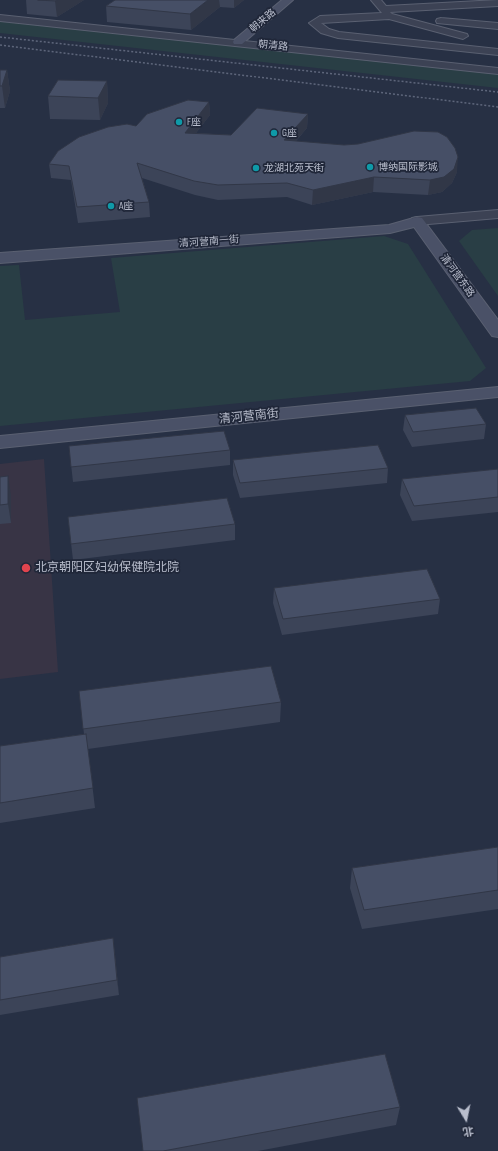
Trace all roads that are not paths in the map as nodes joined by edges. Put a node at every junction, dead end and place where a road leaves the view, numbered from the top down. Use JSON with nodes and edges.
{"nodes":[{"id":1,"x":288,"y":0,"type":"edge"},
{"id":2,"x":376,"y":0,"type":"edge"},
{"id":3,"x":498,"y":2,"type":"edge"},
{"id":4,"x":386,"y":12,"type":"junction"},
{"id":5,"x":0,"y":18,"type":"edge"},
{"id":6,"x":403,"y":20,"type":"junction"},
{"id":7,"x":498,"y":26,"type":"edge"},
{"id":8,"x":440,"y":31,"type":"junction"},
{"id":9,"x":473,"y":36,"type":"dead end"},
{"id":10,"x":238,"y":42,"type":"junction"},
{"id":11,"x":453,"y":47,"type":"junction"},
{"id":12,"x":498,"y":52,"type":"edge"},
{"id":13,"x":498,"y":70,"type":"edge"},
{"id":14,"x":498,"y":214,"type":"edge"},
{"id":15,"x":417,"y":221,"type":"junction"},
{"id":16,"x":0,"y":248,"type":"edge"},
{"id":17,"x":0,"y":258,"type":"edge"},
{"id":18,"x":498,"y":332,"type":"edge"},
{"id":19,"x":498,"y":392,"type":"edge"},
{"id":20,"x":0,"y":442,"type":"edge"}],
"edges":[{"from":1,"to":10,"type":"street","name":"朝来路"},
{"from":2,"to":4,"type":"street"},
{"from":3,"to":4,"type":"street"},
{"from":4,"to":6,"type":"street"},
{"from":4,"to":11,"type":"street"},
{"from":5,"to":10,"type":"street","name":"朝清路"},
{"from":6,"to":7,"type":"street"},
{"from":6,"to":8,"type":"street"},
{"from":8,"to":9,"type":"street"},
{"from":8,"to":11,"type":"street"},
{"from":10,"to":13,"type":"street","name":"朝清路"},
{"from":11,"to":12,"type":"street"},
{"from":14,"to":15,"type":"street","name":"清河营南一街"},
{"from":15,"to":16,"type":"street","name":"清河营南一街"},
{"from":15,"to":17,"type":"street","name":"清河营南一街"},
{"from":15,"to":18,"type":"street","name":"清河营东路"},
{"from":19,"to":20,"type":"street","name":"清河营南街"}]}
